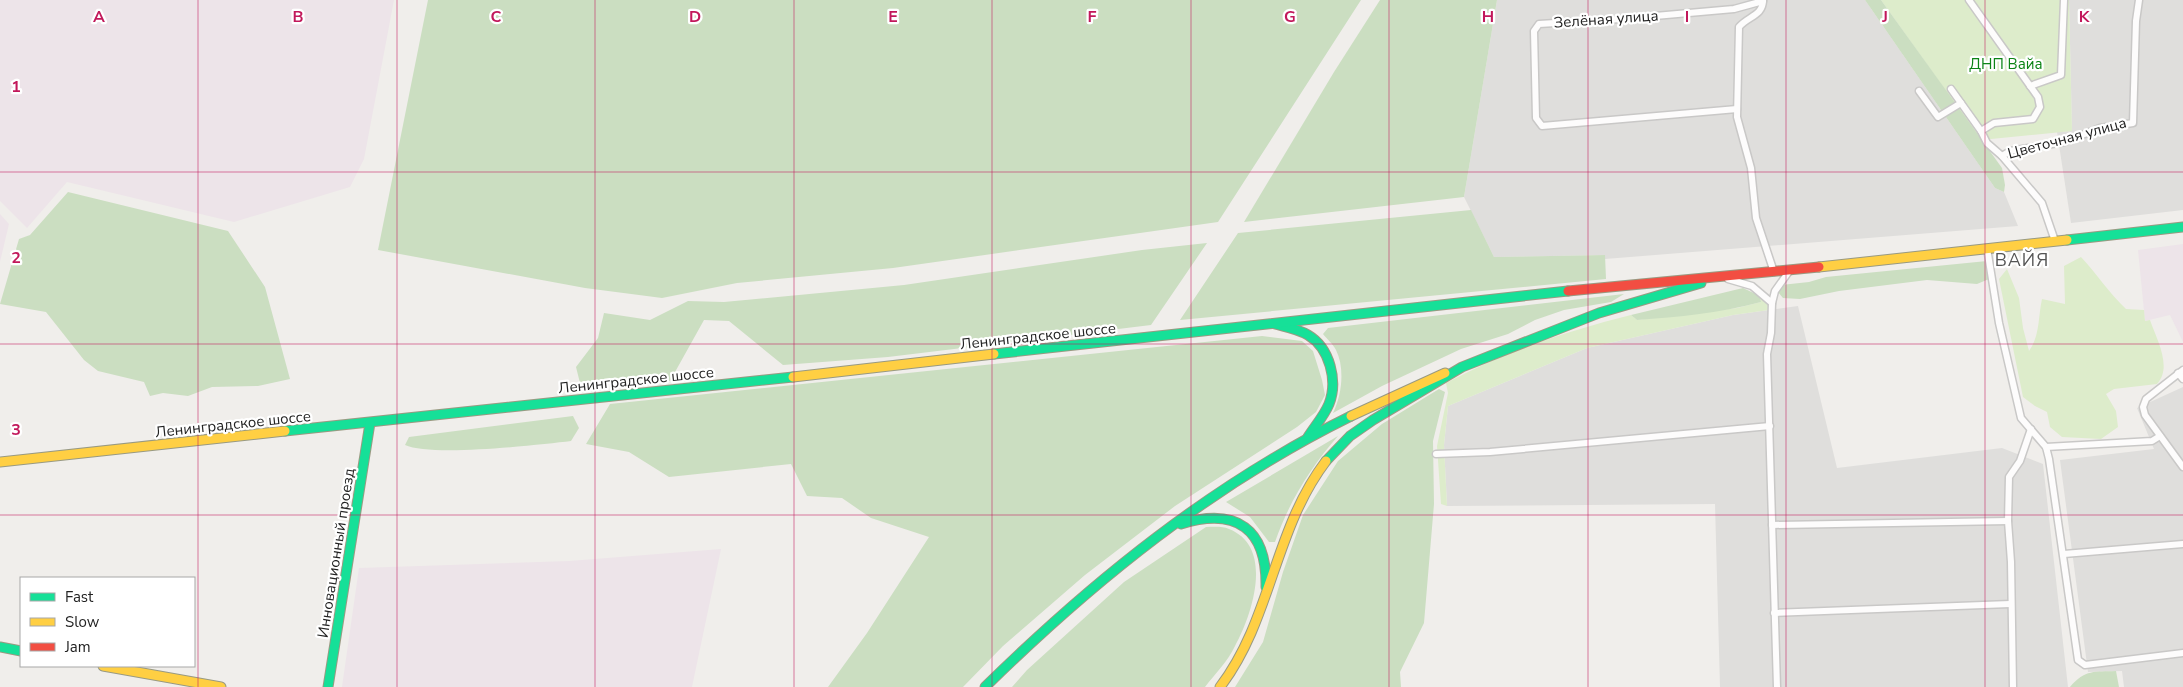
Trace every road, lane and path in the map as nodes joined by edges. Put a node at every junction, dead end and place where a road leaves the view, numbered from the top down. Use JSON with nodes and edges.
{"nodes":[{"id":1,"x":1969,"y":0,"type":"edge"},
{"id":2,"x":2064,"y":0,"type":"edge"},
{"id":3,"x":2138,"y":0,"type":"edge"},
{"id":4,"x":1763,"y":1,"type":"edge"},
{"id":5,"x":2030,"y":86,"type":"junction"},
{"id":6,"x":1951,"y":89,"type":"dead end"},
{"id":7,"x":1920,"y":91,"type":"dead end"},
{"id":8,"x":1961,"y":103,"type":"junction"},
{"id":9,"x":1737,"y":109,"type":"junction"},
{"id":10,"x":1981,"y":131,"type":"junction"},
{"id":11,"x":2002,"y":156,"type":"junction"},
{"id":12,"x":2183,"y":227,"type":"edge"},
{"id":13,"x":2055,"y":241,"type":"junction"},
{"id":14,"x":1987,"y":248,"type":"junction"},
{"id":15,"x":1790,"y":270,"type":"junction"},
{"id":16,"x":1774,"y":272,"type":"junction"},
{"id":17,"x":1719,"y":277,"type":"junction"},
{"id":18,"x":1772,"y":303,"type":"junction"},
{"id":19,"x":1274,"y":324,"type":"junction"},
{"id":20,"x":1462,"y":367,"type":"junction"},
{"id":21,"x":2181,"y":371,"type":"edge"},
{"id":22,"x":2183,"y":379,"type":"edge"},
{"id":23,"x":370,"y":423,"type":"junction"},
{"id":24,"x":1770,"y":426,"type":"junction"},
{"id":25,"x":2031,"y":429,"type":"junction"},
{"id":26,"x":2160,"y":436,"type":"junction"},
{"id":27,"x":1308,"y":437,"type":"junction"},
{"id":28,"x":2046,"y":447,"type":"junction"},
{"id":29,"x":1436,"y":454,"type":"dead end"},
{"id":30,"x":0,"y":462,"type":"edge"},
{"id":31,"x":2183,"y":468,"type":"edge"},
{"id":32,"x":2008,"y":521,"type":"junction"},
{"id":33,"x":1772,"y":525,"type":"junction"},
{"id":34,"x":1166,"y":530,"type":"junction"},
{"id":35,"x":2183,"y":544,"type":"edge"},
{"id":36,"x":2064,"y":554,"type":"junction"},
{"id":37,"x":1266,"y":592,"type":"junction"},
{"id":38,"x":2010,"y":604,"type":"junction"},
{"id":39,"x":1774,"y":613,"type":"junction"},
{"id":40,"x":0,"y":647,"type":"edge"},
{"id":41,"x":20,"y":651,"type":"edge"},
{"id":42,"x":2183,"y":653,"type":"edge"},
{"id":43,"x":109,"y":667,"type":"edge"},
{"id":44,"x":221,"y":687,"type":"edge"},
{"id":45,"x":328,"y":687,"type":"edge"},
{"id":46,"x":985,"y":687,"type":"edge"},
{"id":47,"x":1220,"y":687,"type":"edge"},
{"id":48,"x":1777,"y":687,"type":"edge"},
{"id":49,"x":2013,"y":687,"type":"edge"}],
"edges":[{"from":1,"to":5,"type":"street"},
{"from":2,"to":5,"type":"street"},
{"from":3,"to":11,"type":"street","name":"Цветочная улица"},
{"from":4,"to":9,"type":"street"},
{"from":4,"to":9,"type":"street","name":"Зелёная улица"},
{"from":5,"to":10,"type":"street"},
{"from":6,"to":8,"type":"street"},
{"from":7,"to":8,"type":"street"},
{"from":8,"to":10,"type":"street"},
{"from":9,"to":16,"type":"street"},
{"from":10,"to":11,"type":"street"},
{"from":11,"to":13,"type":"street"},
{"from":12,"to":13,"type":"main road"},
{"from":13,"to":14,"type":"main road"},
{"from":14,"to":15,"type":"main road"},
{"from":14,"to":25,"type":"street"},
{"from":15,"to":16,"type":"main road"},
{"from":15,"to":18,"type":"street"},
{"from":16,"to":17,"type":"main road"},
{"from":17,"to":18,"type":"street"},
{"from":17,"to":19,"type":"main road","name":"Ленинградское шоссе"},
{"from":17,"to":20,"type":"main road"},
{"from":18,"to":24,"type":"street"},
{"from":19,"to":23,"type":"main road","name":"Ленинградское шоссе"},
{"from":19,"to":27,"type":"main road"},
{"from":20,"to":27,"type":"main road"},
{"from":20,"to":37,"type":"main road"},
{"from":21,"to":22,"type":"street"},
{"from":21,"to":26,"type":"street"},
{"from":23,"to":30,"type":"main road","name":"Ленинградское шоссе"},
{"from":23,"to":45,"type":"main road","name":"Инновационный проезд"},
{"from":24,"to":29,"type":"street"},
{"from":24,"to":33,"type":"street"},
{"from":25,"to":28,"type":"street"},
{"from":25,"to":32,"type":"street"},
{"from":26,"to":28,"type":"street"},
{"from":26,"to":31,"type":"street"},
{"from":27,"to":34,"type":"main road"},
{"from":28,"to":36,"type":"street"},
{"from":32,"to":33,"type":"street"},
{"from":32,"to":38,"type":"street"},
{"from":33,"to":39,"type":"street"},
{"from":34,"to":37,"type":"main road"},
{"from":34,"to":46,"type":"main road"},
{"from":35,"to":36,"type":"street"},
{"from":36,"to":42,"type":"street"},
{"from":37,"to":47,"type":"main road"},
{"from":38,"to":39,"type":"street"},
{"from":38,"to":49,"type":"street"},
{"from":39,"to":48,"type":"street"},
{"from":40,"to":41,"type":"main road"},
{"from":43,"to":44,"type":"main road"}]}
